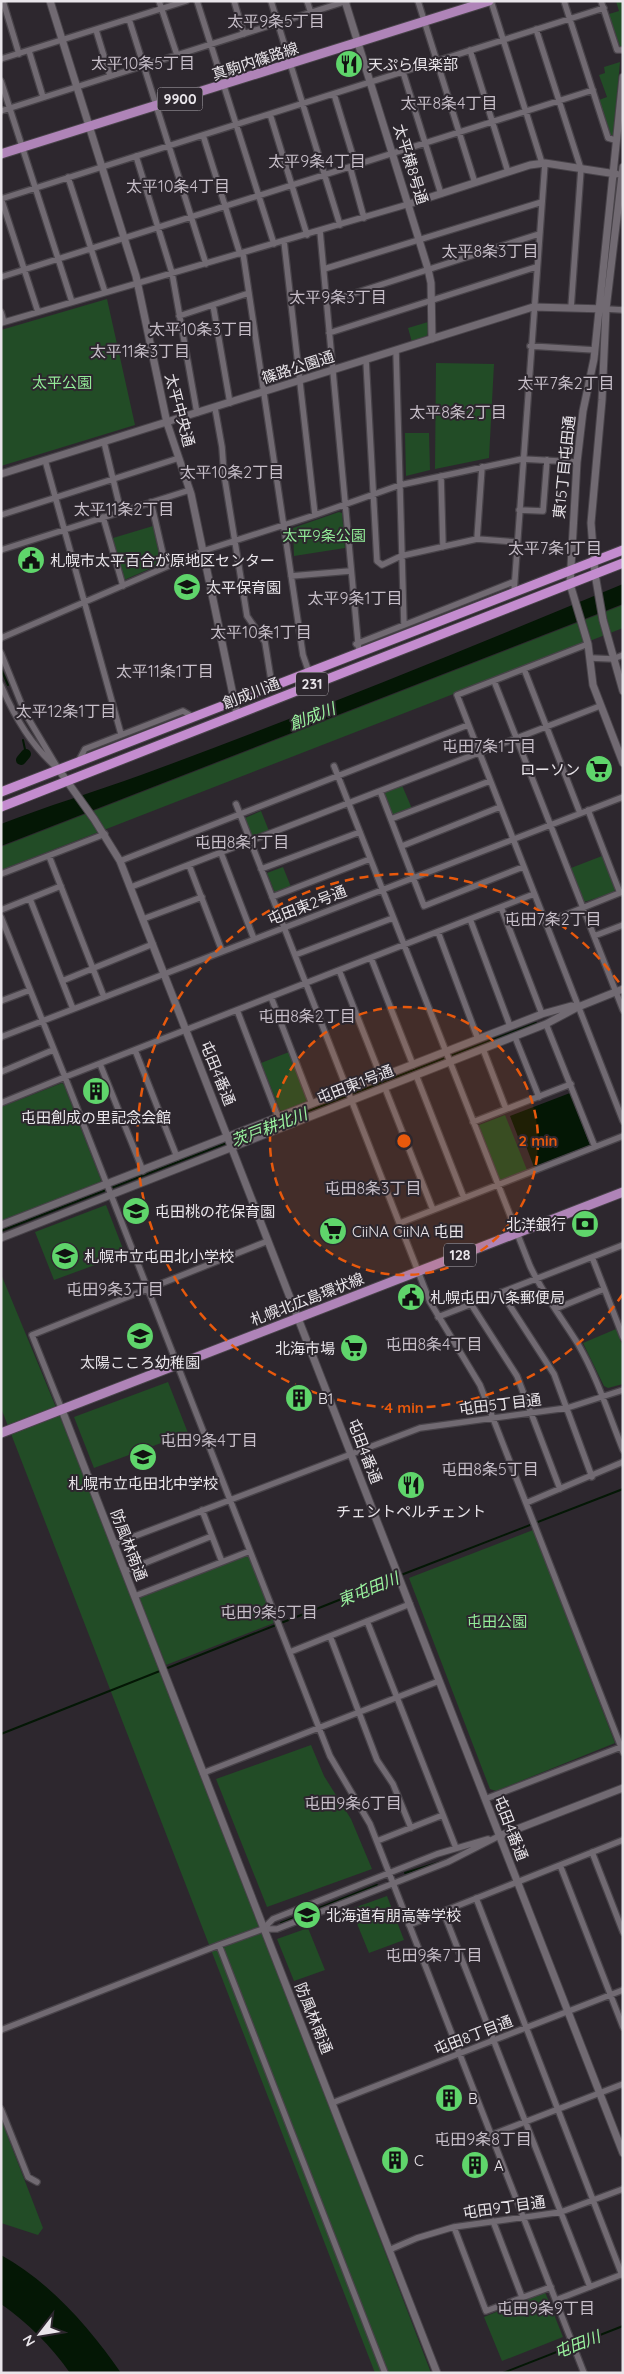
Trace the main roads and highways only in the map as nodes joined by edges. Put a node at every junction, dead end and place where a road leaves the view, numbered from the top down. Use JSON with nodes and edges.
{"nodes":[{"id":1,"x":490,"y":1,"type":"edge"},
{"id":2,"x":1,"y":154,"type":"edge"},
{"id":3,"x":623,"y":550,"type":"edge"},
{"id":4,"x":623,"y":563,"type":"edge"},
{"id":5,"x":1,"y":792,"type":"edge"},
{"id":6,"x":1,"y":806,"type":"edge"},
{"id":7,"x":623,"y":1192,"type":"edge"},
{"id":8,"x":1,"y":1433,"type":"edge"}],
"edges":[{"from":1,"to":2,"type":"main road","name":"真駒内篠路線","number":"9900"},
{"from":3,"to":5,"type":"highway","name":"創成川通","number":"231"},
{"from":4,"to":6,"type":"highway","name":"創成川通","number":"231"},
{"from":7,"to":8,"type":"main road","name":"札幌北広島環状線","number":"128"}]}
